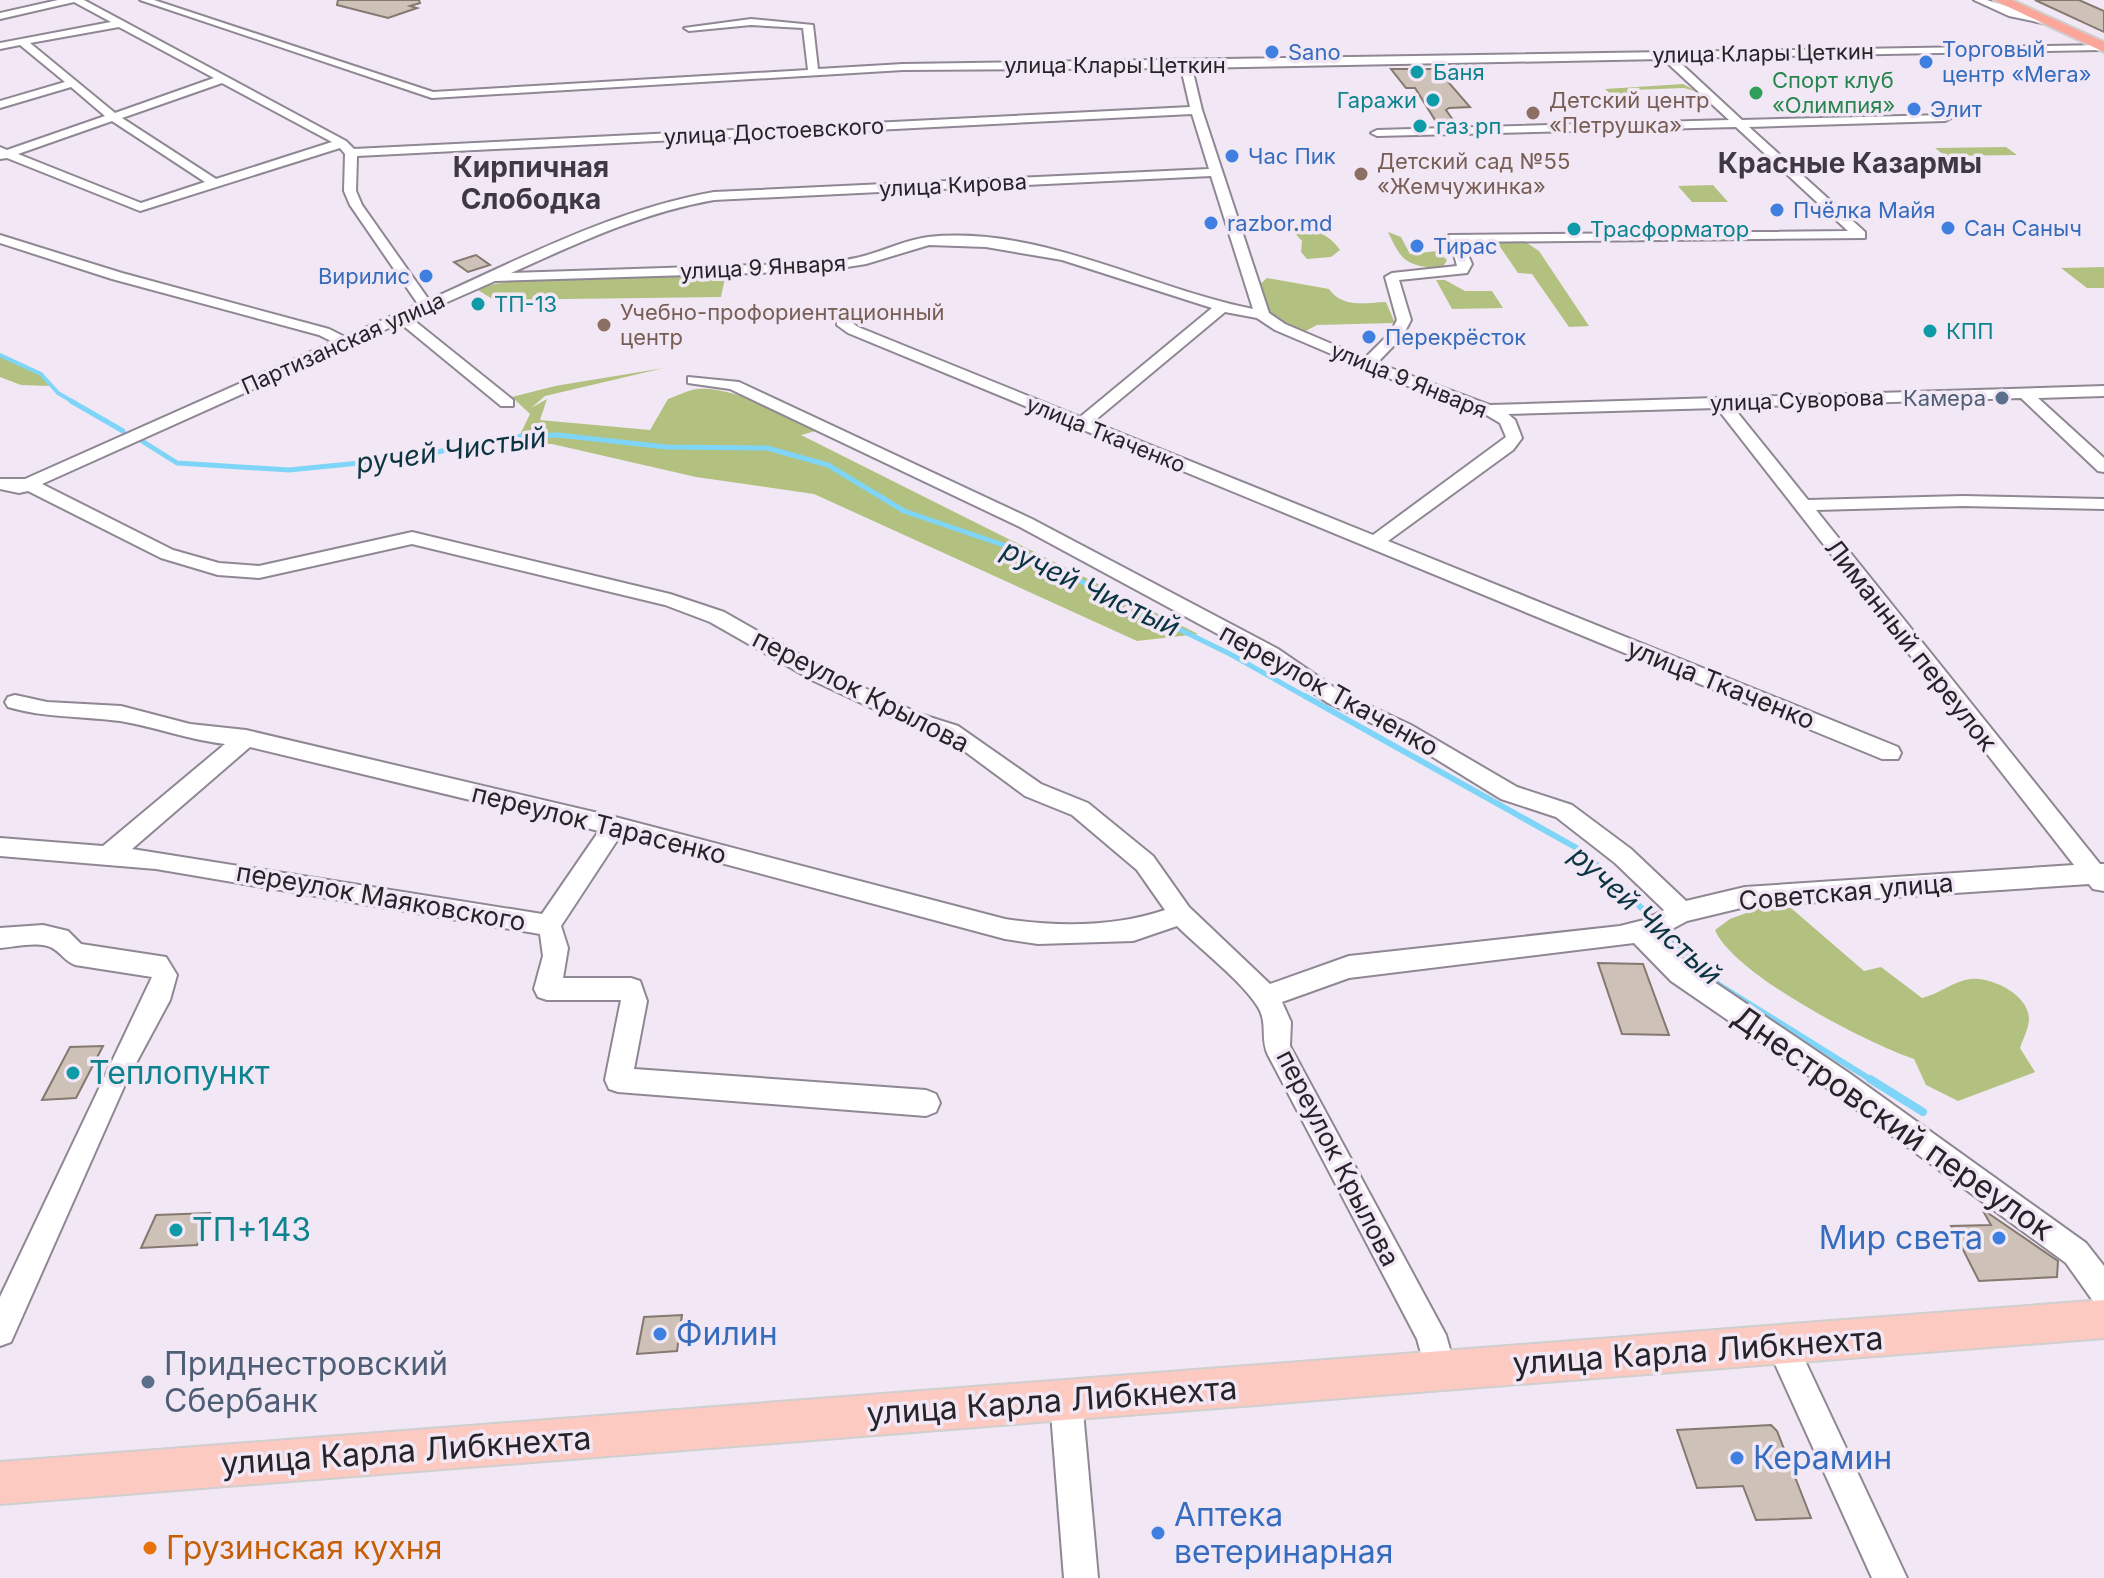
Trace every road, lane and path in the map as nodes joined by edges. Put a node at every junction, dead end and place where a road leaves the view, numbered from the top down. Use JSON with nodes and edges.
{"nodes":[{"id":1,"x":70,"y":0,"type":"edge"},
{"id":2,"x":77,"y":0,"type":"edge"},
{"id":3,"x":145,"y":0,"type":"edge"},
{"id":4,"x":1979,"y":0,"type":"edge"},
{"id":5,"x":2001,"y":0,"type":"edge"},
{"id":6,"x":2017,"y":0,"type":"edge"},
{"id":7,"x":0,"y":16,"type":"edge"},
{"id":8,"x":122,"y":23,"type":"junction"},
{"id":9,"x":2052,"y":24,"type":"junction"},
{"id":10,"x":689,"y":28,"type":"dead end"},
{"id":11,"x":24,"y":43,"type":"junction"},
{"id":12,"x":0,"y":46,"type":"edge"},
{"id":13,"x":2102,"y":47,"type":"edge"},
{"id":14,"x":1664,"y":54,"type":"junction"},
{"id":15,"x":1186,"y":65,"type":"junction"},
{"id":16,"x":813,"y":73,"type":"junction"},
{"id":17,"x":226,"y":78,"type":"junction"},
{"id":18,"x":73,"y":83,"type":"junction"},
{"id":19,"x":0,"y":105,"type":"edge"},
{"id":20,"x":1196,"y":110,"type":"junction"},
{"id":21,"x":112,"y":116,"type":"junction"},
{"id":22,"x":1945,"y":118,"type":"dead end"},
{"id":23,"x":1741,"y":125,"type":"junction"},
{"id":24,"x":1377,"y":133,"type":"dead end"},
{"id":25,"x":347,"y":148,"type":"junction"},
{"id":26,"x":2,"y":154,"type":"edge"},
{"id":27,"x":1217,"y":172,"type":"junction"},
{"id":28,"x":216,"y":184,"type":"junction"},
{"id":29,"x":689,"y":200,"type":"joint"},
{"id":30,"x":0,"y":239,"type":"edge"},
{"id":31,"x":483,"y":280,"type":"junction"},
{"id":32,"x":426,"y":305,"type":"junction"},
{"id":33,"x":1222,"y":307,"type":"junction"},
{"id":34,"x":1262,"y":315,"type":"junction"},
{"id":35,"x":401,"y":317,"type":"junction"},
{"id":36,"x":842,"y":322,"type":"dead end"},
{"id":37,"x":343,"y":342,"type":"junction"},
{"id":38,"x":1367,"y":364,"type":"junction"},
{"id":39,"x":693,"y":380,"type":"dead end"},
{"id":40,"x":2104,"y":391,"type":"edge"},
{"id":41,"x":2024,"y":393,"type":"junction"},
{"id":42,"x":1721,"y":402,"type":"junction"},
{"id":43,"x":507,"y":403,"type":"dead end"},
{"id":44,"x":1489,"y":410,"type":"junction"},
{"id":45,"x":1082,"y":423,"type":"junction"},
{"id":46,"x":2104,"y":467,"type":"edge"},
{"id":47,"x":0,"y":484,"type":"edge"},
{"id":48,"x":28,"y":484,"type":"junction"},
{"id":49,"x":0,"y":496,"type":"edge"},
{"id":50,"x":2104,"y":504,"type":"edge"},
{"id":51,"x":1800,"y":505,"type":"junction"},
{"id":52,"x":1373,"y":544,"type":"junction"},
{"id":53,"x":15,"y":702,"type":"dead end"},
{"id":54,"x":246,"y":738,"type":"junction"},
{"id":55,"x":1890,"y":753,"type":"dead end"},
{"id":56,"x":615,"y":826,"type":"junction"},
{"id":57,"x":0,"y":847,"type":"edge"},
{"id":58,"x":110,"y":854,"type":"junction"},
{"id":59,"x":2100,"y":878,"type":"edge"},
{"id":60,"x":1181,"y":914,"type":"junction"},
{"id":61,"x":1679,"y":915,"type":"junction"},
{"id":62,"x":548,"y":925,"type":"junction"},
{"id":63,"x":1644,"y":930,"type":"junction"},
{"id":64,"x":0,"y":938,"type":"edge"},
{"id":65,"x":1266,"y":997,"type":"junction"},
{"id":66,"x":926,"y":1103,"type":"dead end"},
{"id":67,"x":2104,"y":1290,"type":"edge"},
{"id":68,"x":2104,"y":1319,"type":"edge"},
{"id":69,"x":0,"y":1331,"type":"edge"},
{"id":70,"x":1781,"y":1344,"type":"junction"},
{"id":71,"x":1440,"y":1371,"type":"junction"},
{"id":72,"x":1066,"y":1400,"type":"junction"},
{"id":73,"x":0,"y":1483,"type":"edge"},
{"id":74,"x":1081,"y":1578,"type":"edge"},
{"id":75,"x":1890,"y":1578,"type":"edge"}],
"edges":[{"from":1,"to":7,"type":"street"},
{"from":2,"to":8,"type":"street"},
{"from":3,"to":16,"type":"street","name":"улица Клары Цеткин"},
{"from":4,"to":9,"type":"street"},
{"from":5,"to":9,"type":"highway"},
{"from":6,"to":9,"type":"street"},
{"from":8,"to":11,"type":"street"},
{"from":8,"to":17,"type":"street"},
{"from":9,"to":13,"type":"highway"},
{"from":10,"to":16,"type":"street"},
{"from":11,"to":12,"type":"street"},
{"from":11,"to":18,"type":"street"},
{"from":13,"to":14,"type":"street","name":"улица Клары Цеткин"},
{"from":14,"to":15,"type":"street","name":"улица Клары Цеткин"},
{"from":14,"to":23,"type":"street"},
{"from":15,"to":16,"type":"street","name":"улица Клары Цеткин"},
{"from":15,"to":20,"type":"street"},
{"from":17,"to":21,"type":"street"},
{"from":17,"to":25,"type":"street"},
{"from":18,"to":19,"type":"street"},
{"from":18,"to":21,"type":"street"},
{"from":20,"to":25,"type":"street","name":"улица Достоевского"},
{"from":20,"to":27,"type":"street"},
{"from":21,"to":26,"type":"street"},
{"from":21,"to":28,"type":"street"},
{"from":22,"to":23,"type":"street"},
{"from":23,"to":24,"type":"street"},
{"from":23,"to":38,"type":"street"},
{"from":25,"to":28,"type":"street","name":"улица Достоевского"},
{"from":25,"to":32,"type":"street"},
{"from":26,"to":28,"type":"street","name":"улица Достоевского"},
{"from":27,"to":29,"type":"street","name":"улица Кирова"},
{"from":27,"to":34,"type":"street"},
{"from":29,"to":31,"type":"street","name":"Партизанская улица"},
{"from":30,"to":37,"type":"street"},
{"from":31,"to":32,"type":"street","name":"Партизанская улица"},
{"from":31,"to":33,"type":"street","name":"улица 9 Января"},
{"from":32,"to":35,"type":"street","name":"Партизанская улица"},
{"from":33,"to":34,"type":"street","name":"улица 9 Января"},
{"from":33,"to":45,"type":"street"},
{"from":34,"to":38,"type":"street","name":"улица 9 Января"},
{"from":35,"to":37,"type":"street","name":"Партизанская улица"},
{"from":35,"to":43,"type":"street"},
{"from":36,"to":45,"type":"street","name":"улица Ткаченко"},
{"from":37,"to":48,"type":"street","name":"Партизанская улица"},
{"from":38,"to":44,"type":"street","name":"улица 9 Января"},
{"from":39,"to":61,"type":"street","name":"переулок Ткаченко"},
{"from":40,"to":41,"type":"street","name":"улица Суворова"},
{"from":41,"to":42,"type":"street","name":"улица Суворова"},
{"from":41,"to":46,"type":"street"},
{"from":42,"to":44,"type":"street","name":"улица Суворова"},
{"from":42,"to":51,"type":"street","name":"Лиманный переулок"},
{"from":44,"to":52,"type":"street","name":"улица 9 Января"},
{"from":45,"to":52,"type":"street","name":"улица Ткаченко"},
{"from":47,"to":48,"type":"street"},
{"from":48,"to":49,"type":"street","name":"Партизанская улица"},
{"from":48,"to":60,"type":"street","name":"переулок Крылова"},
{"from":50,"to":51,"type":"street"},
{"from":51,"to":59,"type":"street","name":"Лиманный переулок"},
{"from":52,"to":55,"type":"street","name":"улица Ткаченко"},
{"from":53,"to":54,"type":"street","name":"переулок Тарасенко"},
{"from":54,"to":56,"type":"street","name":"переулок Тарасенко"},
{"from":54,"to":58,"type":"street"},
{"from":56,"to":60,"type":"street","name":"переулок Тарасенко"},
{"from":56,"to":62,"type":"street"},
{"from":57,"to":58,"type":"street","name":"переулок Маяковского"},
{"from":58,"to":62,"type":"street","name":"переулок Маяковского"},
{"from":59,"to":61,"type":"street","name":"Советская улица"},
{"from":60,"to":65,"type":"street","name":"переулок Крылова"},
{"from":61,"to":63,"type":"street","name":"Советская улица"},
{"from":62,"to":66,"type":"street","name":"переулок Маяковского"},
{"from":63,"to":65,"type":"street","name":"Советская улица"},
{"from":63,"to":67,"type":"street","name":"Днестровский переулок"},
{"from":64,"to":69,"type":"street"},
{"from":65,"to":71,"type":"street","name":"переулок Крылова"},
{"from":68,"to":70,"type":"main road","name":"улица Карла Либкнехта"},
{"from":70,"to":71,"type":"main road","name":"улица Карла Либкнехта"},
{"from":70,"to":75,"type":"street"},
{"from":71,"to":72,"type":"main road","name":"улица Карла Либкнехта"},
{"from":72,"to":73,"type":"main road","name":"улица Карла Либкнехта"},
{"from":72,"to":74,"type":"street"}]}
